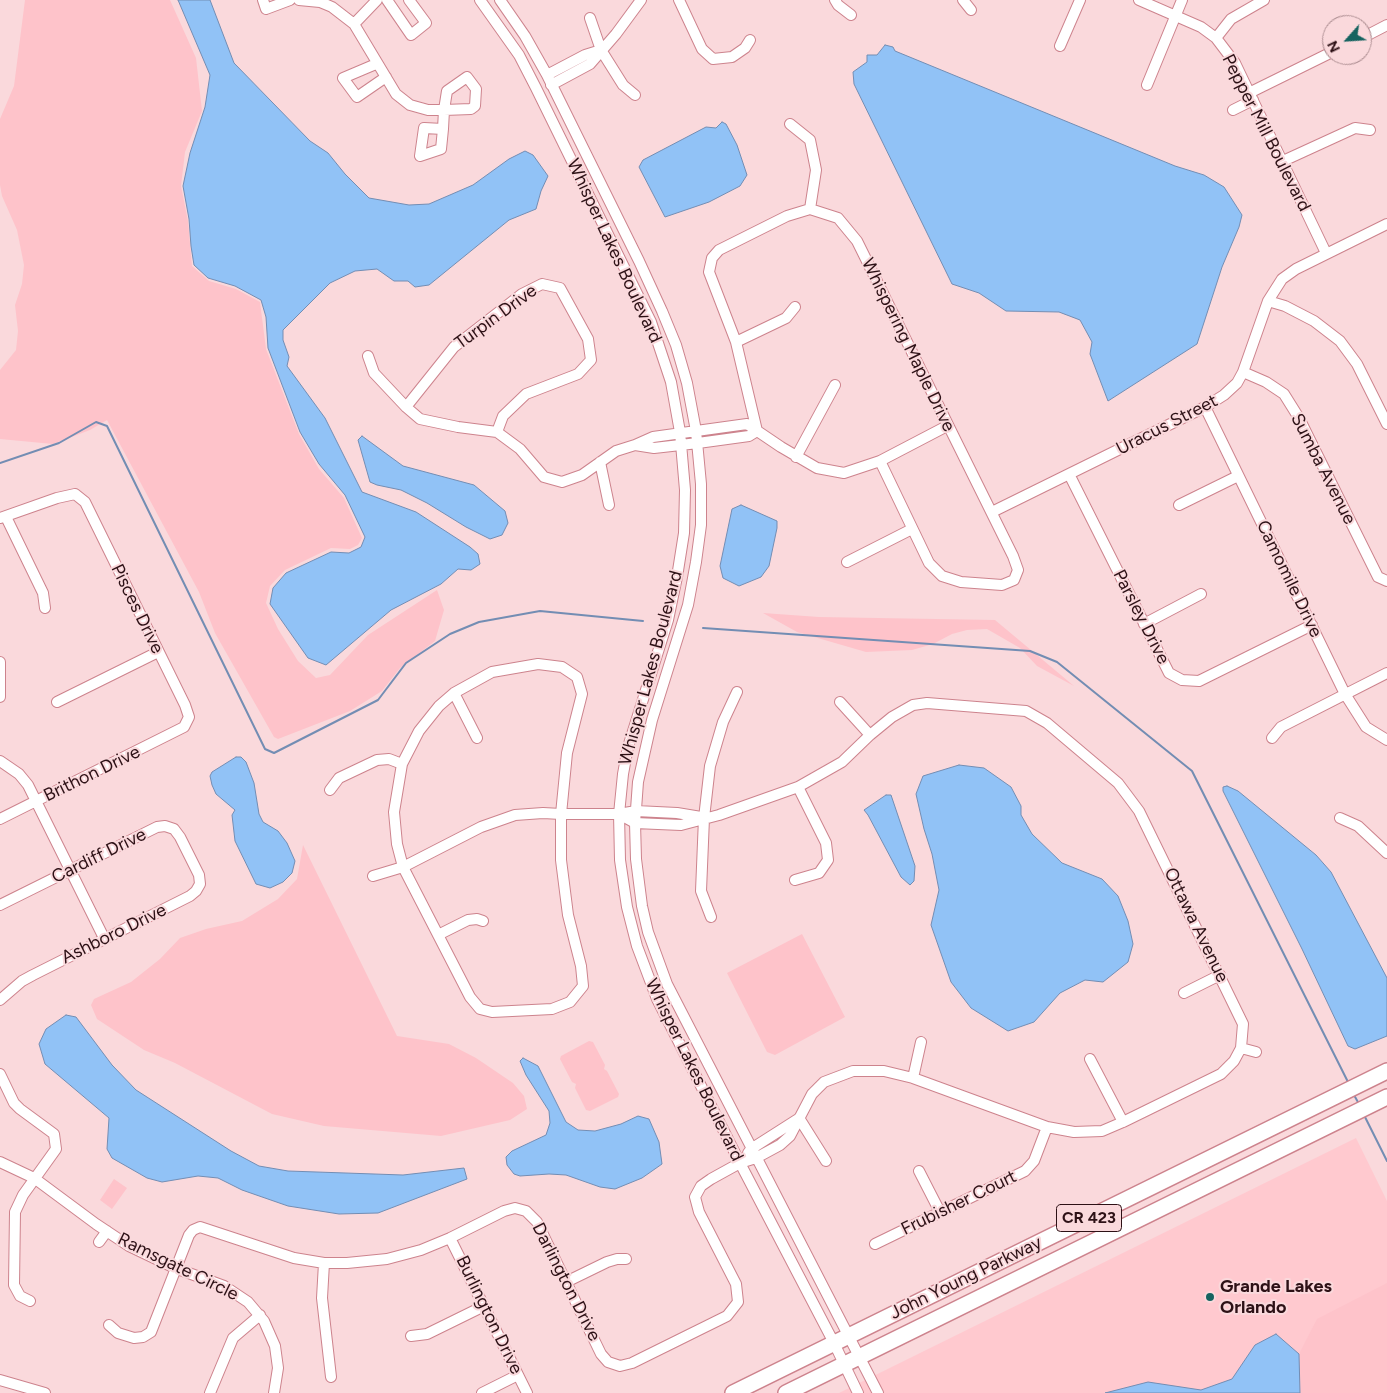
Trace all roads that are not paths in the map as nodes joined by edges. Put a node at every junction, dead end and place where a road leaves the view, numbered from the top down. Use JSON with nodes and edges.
{"nodes":[{"id":1,"x":263,"y":0,"type":"edge"},
{"id":2,"x":290,"y":0,"type":"edge"},
{"id":3,"x":299,"y":0,"type":"edge"},
{"id":4,"x":377,"y":0,"type":"edge"},
{"id":5,"x":410,"y":0,"type":"edge"},
{"id":6,"x":480,"y":0,"type":"edge"},
{"id":7,"x":500,"y":0,"type":"edge"},
{"id":8,"x":641,"y":0,"type":"edge"},
{"id":9,"x":679,"y":0,"type":"edge"},
{"id":10,"x":835,"y":0,"type":"edge"},
{"id":11,"x":963,"y":0,"type":"edge"},
{"id":12,"x":1080,"y":0,"type":"edge"},
{"id":13,"x":1139,"y":0,"type":"edge"},
{"id":14,"x":1182,"y":0,"type":"edge"},
{"id":15,"x":1264,"y":0,"type":"edge"},
{"id":16,"x":321,"y":1,"type":"edge"},
{"id":17,"x":391,"y":2,"type":"edge"},
{"id":18,"x":971,"y":10,"type":"dead end"},
{"id":19,"x":851,"y":15,"type":"dead end"},
{"id":20,"x":1176,"y":15,"type":"junction"},
{"id":21,"x":590,"y":18,"type":"dead end"},
{"id":22,"x":354,"y":24,"type":"junction"},
{"id":23,"x":1387,"y":25,"type":"edge"},
{"id":24,"x":1372,"y":33,"type":"edge"},
{"id":25,"x":1216,"y":38,"type":"junction"},
{"id":26,"x":750,"y":40,"type":"dead end"},
{"id":27,"x":1060,"y":46,"type":"dead end"},
{"id":28,"x":601,"y":50,"type":"junction"},
{"id":29,"x":1322,"y":58,"type":"edge"},
{"id":30,"x":376,"y":64,"type":"junction"},
{"id":31,"x":386,"y":77,"type":"junction"},
{"id":32,"x":549,"y":80,"type":"junction"},
{"id":33,"x":1147,"y":85,"type":"dead end"},
{"id":34,"x":635,"y":95,"type":"dead end"},
{"id":35,"x":1251,"y":97,"type":"junction"},
{"id":36,"x":1233,"y":110,"type":"dead end"},
{"id":37,"x":790,"y":124,"type":"dead end"},
{"id":38,"x":443,"y":129,"type":"dead end"},
{"id":39,"x":1370,"y":130,"type":"dead end"},
{"id":40,"x":1283,"y":162,"type":"junction"},
{"id":41,"x":810,"y":209,"type":"junction"},
{"id":42,"x":1387,"y":224,"type":"edge"},
{"id":43,"x":1326,"y":253,"type":"junction"},
{"id":44,"x":639,"y":261,"type":"junction"},
{"id":45,"x":625,"y":268,"type":"junction"},
{"id":46,"x":1268,"y":301,"type":"junction"},
{"id":47,"x":795,"y":307,"type":"dead end"},
{"id":48,"x":736,"y":342,"type":"junction"},
{"id":49,"x":368,"y":356,"type":"dead end"},
{"id":50,"x":1243,"y":372,"type":"junction"},
{"id":51,"x":835,"y":385,"type":"dead end"},
{"id":52,"x":406,"y":407,"type":"junction"},
{"id":53,"x":1205,"y":407,"type":"junction"},
{"id":54,"x":1387,"y":424,"type":"edge"},
{"id":55,"x":947,"y":426,"type":"junction"},
{"id":56,"x":696,"y":431,"type":"junction"},
{"id":57,"x":757,"y":431,"type":"junction"},
{"id":58,"x":497,"y":432,"type":"junction"},
{"id":59,"x":680,"y":432,"type":"junction"},
{"id":60,"x":698,"y":443,"type":"junction"},
{"id":61,"x":682,"y":445,"type":"junction"},
{"id":62,"x":635,"y":446,"type":"junction"},
{"id":63,"x":796,"y":457,"type":"junction"},
{"id":64,"x":880,"y":461,"type":"junction"},
{"id":65,"x":600,"y":462,"type":"junction"},
{"id":66,"x":1069,"y":474,"type":"junction"},
{"id":67,"x":1238,"y":476,"type":"junction"},
{"id":68,"x":609,"y":505,"type":"dead end"},
{"id":69,"x":1179,"y":505,"type":"dead end"},
{"id":70,"x":992,"y":512,"type":"junction"},
{"id":71,"x":3,"y":517,"type":"edge"},
{"id":72,"x":912,"y":529,"type":"junction"},
{"id":73,"x":847,"y":562,"type":"dead end"},
{"id":74,"x":1387,"y":581,"type":"edge"},
{"id":75,"x":1201,"y":594,"type":"dead end"},
{"id":76,"x":45,"y":608,"type":"dead end"},
{"id":77,"x":1144,"y":624,"type":"junction"},
{"id":78,"x":1312,"y":626,"type":"junction"},
{"id":79,"x":158,"y":652,"type":"junction"},
{"id":80,"x":0,"y":662,"type":"edge"},
{"id":81,"x":1387,"y":673,"type":"edge"},
{"id":82,"x":736,"y":692,"type":"dead end"},
{"id":83,"x":454,"y":693,"type":"junction"},
{"id":84,"x":1345,"y":694,"type":"junction"},
{"id":85,"x":0,"y":697,"type":"edge"},
{"id":86,"x":58,"y":702,"type":"dead end"},
{"id":87,"x":840,"y":702,"type":"dead end"},
{"id":88,"x":184,"y":727,"type":"joint"},
{"id":89,"x":870,"y":735,"type":"junction"},
{"id":90,"x":477,"y":738,"type":"dead end"},
{"id":91,"x":1272,"y":738,"type":"dead end"},
{"id":92,"x":1387,"y":740,"type":"edge"},
{"id":93,"x":0,"y":761,"type":"edge"},
{"id":94,"x":402,"y":764,"type":"junction"},
{"id":95,"x":798,"y":787,"type":"junction"},
{"id":96,"x":330,"y":790,"type":"dead end"},
{"id":97,"x":36,"y":801,"type":"junction"},
{"id":98,"x":636,"y":811,"type":"junction"},
{"id":99,"x":561,"y":814,"type":"junction"},
{"id":100,"x":619,"y":814,"type":"junction"},
{"id":101,"x":704,"y":818,"type":"junction"},
{"id":102,"x":1340,"y":818,"type":"dead end"},
{"id":103,"x":0,"y":819,"type":"edge"},
{"id":104,"x":635,"y":823,"type":"junction"},
{"id":105,"x":188,"y":854,"type":"joint"},
{"id":106,"x":1387,"y":854,"type":"edge"},
{"id":107,"x":403,"y":867,"type":"junction"},
{"id":108,"x":70,"y":870,"type":"junction"},
{"id":109,"x":373,"y":876,"type":"dead end"},
{"id":110,"x":795,"y":880,"type":"dead end"},
{"id":111,"x":0,"y":905,"type":"edge"},
{"id":112,"x":711,"y":917,"type":"dead end"},
{"id":113,"x":483,"y":921,"type":"dead end"},
{"id":114,"x":438,"y":935,"type":"junction"},
{"id":115,"x":104,"y":938,"type":"junction"},
{"id":116,"x":1220,"y":975,"type":"junction"},
{"id":117,"x":1184,"y":993,"type":"dead end"},
{"id":118,"x":0,"y":1000,"type":"edge"},
{"id":119,"x":693,"y":1036,"type":"junction"},
{"id":120,"x":678,"y":1042,"type":"junction"},
{"id":121,"x":921,"y":1042,"type":"dead end"},
{"id":122,"x":1241,"y":1048,"type":"junction"},
{"id":123,"x":1256,"y":1052,"type":"dead end"},
{"id":124,"x":1090,"y":1059,"type":"dead end"},
{"id":125,"x":1387,"y":1070,"type":"edge"},
{"id":126,"x":0,"y":1074,"type":"edge"},
{"id":127,"x":913,"y":1078,"type":"junction"},
{"id":128,"x":1387,"y":1096,"type":"edge"},
{"id":129,"x":798,"y":1118,"type":"junction"},
{"id":130,"x":1123,"y":1122,"type":"junction"},
{"id":131,"x":1047,"y":1127,"type":"junction"},
{"id":132,"x":751,"y":1148,"type":"junction"},
{"id":133,"x":756,"y":1158,"type":"junction"},
{"id":134,"x":826,"y":1161,"type":"dead end"},
{"id":135,"x":0,"y":1162,"type":"edge"},
{"id":136,"x":740,"y":1164,"type":"junction"},
{"id":137,"x":919,"y":1171,"type":"dead end"},
{"id":138,"x":34,"y":1178,"type":"junction"},
{"id":139,"x":940,"y":1212,"type":"junction"},
{"id":140,"x":106,"y":1231,"type":"junction"},
{"id":141,"x":450,"y":1238,"type":"junction"},
{"id":142,"x":99,"y":1242,"type":"dead end"},
{"id":143,"x":875,"y":1244,"type":"dead end"},
{"id":144,"x":626,"y":1259,"type":"dead end"},
{"id":145,"x":324,"y":1263,"type":"junction"},
{"id":146,"x":175,"y":1268,"type":"junction"},
{"id":147,"x":566,"y":1282,"type":"junction"},
{"id":148,"x":30,"y":1301,"type":"dead end"},
{"id":149,"x":484,"y":1306,"type":"junction"},
{"id":150,"x":260,"y":1315,"type":"junction"},
{"id":151,"x":109,"y":1324,"type":"dead end"},
{"id":152,"x":411,"y":1336,"type":"dead end"},
{"id":153,"x":841,"y":1340,"type":"junction"},
{"id":154,"x":851,"y":1360,"type":"junction"},
{"id":155,"x":518,"y":1375,"type":"junction"},
{"id":156,"x":331,"y":1377,"type":"dead end"},
{"id":157,"x":0,"y":1380,"type":"edge"},
{"id":158,"x":45,"y":1393,"type":"edge"},
{"id":159,"x":210,"y":1393,"type":"edge"},
{"id":160,"x":274,"y":1393,"type":"edge"},
{"id":161,"x":482,"y":1393,"type":"edge"},
{"id":162,"x":527,"y":1393,"type":"edge"},
{"id":163,"x":733,"y":1393,"type":"edge"},
{"id":164,"x":786,"y":1393,"type":"edge"},
{"id":165,"x":858,"y":1393,"type":"edge"},
{"id":166,"x":878,"y":1393,"type":"edge"}],
"edges":[{"from":1,"to":2,"type":"street"},
{"from":3,"to":16,"type":"street"},
{"from":4,"to":22,"type":"street"},
{"from":5,"to":17,"type":"street"},
{"from":6,"to":45,"type":"street","name":"Whisper Lakes Boulevard"},
{"from":7,"to":32,"type":"street","name":"Whisper Lakes Boulevard"},
{"from":8,"to":28,"type":"street"},
{"from":9,"to":26,"type":"street"},
{"from":10,"to":19,"type":"street"},
{"from":11,"to":18,"type":"street"},
{"from":12,"to":27,"type":"street"},
{"from":13,"to":20,"type":"street","name":"Pepper Mill Boulevard"},
{"from":14,"to":20,"type":"street"},
{"from":15,"to":25,"type":"street"},
{"from":16,"to":22,"type":"street"},
{"from":20,"to":25,"type":"street","name":"Pepper Mill Boulevard"},
{"from":20,"to":33,"type":"street"},
{"from":21,"to":28,"type":"street"},
{"from":22,"to":30,"type":"street"},
{"from":23,"to":24,"type":"street"},
{"from":25,"to":35,"type":"street","name":"Pepper Mill Boulevard"},
{"from":28,"to":32,"type":"street"},
{"from":28,"to":34,"type":"street"},
{"from":29,"to":35,"type":"street"},
{"from":30,"to":31,"type":"street"},
{"from":30,"to":31,"type":"street"},
{"from":31,"to":38,"type":"street"},
{"from":32,"to":44,"type":"street","name":"Whisper Lakes Boulevard"},
{"from":35,"to":36,"type":"street"},
{"from":35,"to":40,"type":"street","name":"Pepper Mill Boulevard"},
{"from":37,"to":41,"type":"street"},
{"from":39,"to":40,"type":"street"},
{"from":40,"to":43,"type":"street","name":"Pepper Mill Boulevard"},
{"from":41,"to":48,"type":"street"},
{"from":41,"to":55,"type":"street","name":"Whispering Maple Drive"},
{"from":42,"to":43,"type":"street","name":"Uracus Street"},
{"from":43,"to":46,"type":"street","name":"Uracus Street"},
{"from":44,"to":45,"type":"street"},
{"from":44,"to":56,"type":"street","name":"Whisper Lakes Boulevard"},
{"from":45,"to":59,"type":"street","name":"Whisper Lakes Boulevard"},
{"from":46,"to":50,"type":"street","name":"Uracus Street"},
{"from":46,"to":54,"type":"street"},
{"from":47,"to":48,"type":"street"},
{"from":48,"to":57,"type":"street"},
{"from":49,"to":52,"type":"street"},
{"from":50,"to":53,"type":"street","name":"Uracus Street"},
{"from":50,"to":74,"type":"street","name":"Sumba Avenue"},
{"from":51,"to":63,"type":"street"},
{"from":52,"to":58,"type":"street"},
{"from":52,"to":58,"type":"street","name":"Turpin Drive"},
{"from":53,"to":66,"type":"street","name":"Uracus Street"},
{"from":53,"to":67,"type":"street","name":"Camomile Drive"},
{"from":55,"to":64,"type":"street"},
{"from":55,"to":70,"type":"street","name":"Whispering Maple Drive"},
{"from":56,"to":57,"type":"street"},
{"from":56,"to":59,"type":"street"},
{"from":56,"to":60,"type":"street","name":"Whisper Lakes Boulevard"},
{"from":57,"to":60,"type":"street"},
{"from":57,"to":63,"type":"street"},
{"from":58,"to":65,"type":"street"},
{"from":59,"to":61,"type":"street","name":"Whisper Lakes Boulevard"},
{"from":59,"to":62,"type":"street"},
{"from":60,"to":61,"type":"street"},
{"from":60,"to":98,"type":"street","name":"Whisper Lakes Boulevard"},
{"from":61,"to":62,"type":"street"},
{"from":61,"to":100,"type":"street","name":"Whisper Lakes Boulevard"},
{"from":62,"to":65,"type":"street"},
{"from":63,"to":64,"type":"street"},
{"from":64,"to":72,"type":"street","name":"Whispering Maple Drive"},
{"from":65,"to":68,"type":"street"},
{"from":66,"to":70,"type":"street","name":"Uracus Street"},
{"from":66,"to":77,"type":"street","name":"Parsley Drive"},
{"from":67,"to":69,"type":"street"},
{"from":67,"to":78,"type":"street","name":"Camomile Drive"},
{"from":70,"to":72,"type":"street","name":"Whispering Maple Drive"},
{"from":71,"to":76,"type":"street"},
{"from":71,"to":79,"type":"street","name":"Pisces Drive"},
{"from":72,"to":73,"type":"street"},
{"from":75,"to":77,"type":"street"},
{"from":77,"to":78,"type":"street","name":"Parsley Drive"},
{"from":78,"to":84,"type":"street","name":"Camomile Drive"},
{"from":79,"to":86,"type":"street"},
{"from":79,"to":88,"type":"street","name":"Pisces Drive"},
{"from":80,"to":85,"type":"street"},
{"from":81,"to":84,"type":"street"},
{"from":82,"to":101,"type":"street"},
{"from":83,"to":90,"type":"street"},
{"from":83,"to":94,"type":"street"},
{"from":83,"to":99,"type":"street"},
{"from":84,"to":91,"type":"street"},
{"from":84,"to":92,"type":"street","name":"Camomile Drive"},
{"from":87,"to":89,"type":"street"},
{"from":88,"to":97,"type":"street","name":"Brithon Drive"},
{"from":89,"to":95,"type":"street","name":"Ottawa Avenue"},
{"from":89,"to":116,"type":"street","name":"Ottawa Avenue"},
{"from":93,"to":97,"type":"street"},
{"from":94,"to":96,"type":"street"},
{"from":94,"to":107,"type":"street"},
{"from":95,"to":101,"type":"street","name":"Ottawa Avenue"},
{"from":95,"to":110,"type":"street"},
{"from":97,"to":103,"type":"street","name":"Brithon Drive"},
{"from":97,"to":108,"type":"street"},
{"from":98,"to":100,"type":"street","name":"Ottawa Avenue"},
{"from":98,"to":101,"type":"street","name":"Ottawa Avenue"},
{"from":98,"to":104,"type":"street","name":"Whisper Lakes Boulevard"},
{"from":99,"to":100,"type":"street","name":"Ottawa Avenue"},
{"from":99,"to":107,"type":"street","name":"Ottawa Avenue"},
{"from":99,"to":114,"type":"street"},
{"from":100,"to":104,"type":"street","name":"Ottawa Avenue"},
{"from":100,"to":120,"type":"street","name":"Whisper Lakes Boulevard"},
{"from":101,"to":104,"type":"street","name":"Ottawa Avenue"},
{"from":101,"to":112,"type":"street"},
{"from":102,"to":106,"type":"street"},
{"from":104,"to":119,"type":"street","name":"Whisper Lakes Boulevard"},
{"from":105,"to":108,"type":"street","name":"Cardiff Drive"},
{"from":105,"to":115,"type":"street","name":"Ashboro Drive"},
{"from":107,"to":109,"type":"street","name":"Ottawa Avenue"},
{"from":107,"to":114,"type":"street"},
{"from":108,"to":111,"type":"street","name":"Cardiff Drive"},
{"from":108,"to":115,"type":"street"},
{"from":113,"to":114,"type":"street"},
{"from":115,"to":118,"type":"street","name":"Ashboro Drive"},
{"from":116,"to":117,"type":"street"},
{"from":116,"to":122,"type":"street","name":"Ottawa Avenue"},
{"from":119,"to":120,"type":"street"},
{"from":119,"to":132,"type":"street","name":"Whisper Lakes Boulevard"},
{"from":120,"to":136,"type":"street","name":"Whisper Lakes Boulevard"},
{"from":121,"to":127,"type":"street"},
{"from":122,"to":123,"type":"street"},
{"from":122,"to":130,"type":"street"},
{"from":124,"to":130,"type":"street"},
{"from":125,"to":153,"type":"highway","name":"John Young Parkway","number":"CR 423"},
{"from":126,"to":138,"type":"street"},
{"from":127,"to":129,"type":"street"},
{"from":127,"to":131,"type":"street"},
{"from":128,"to":154,"type":"highway","name":"John Young Parkway","number":"CR 423"},
{"from":129,"to":132,"type":"street"},
{"from":129,"to":133,"type":"street"},
{"from":129,"to":134,"type":"street"},
{"from":130,"to":131,"type":"street"},
{"from":131,"to":139,"type":"street","name":"Frubisher Court"},
{"from":132,"to":133,"type":"street","name":"Whisper Lakes Boulevard"},
{"from":132,"to":136,"type":"street"},
{"from":133,"to":136,"type":"street"},
{"from":133,"to":153,"type":"street","name":"Whisper Lakes Boulevard"},
{"from":135,"to":138,"type":"street","name":"Ramsgate Circle"},
{"from":136,"to":147,"type":"street","name":"Darlington Drive"},
{"from":136,"to":153,"type":"street","name":"Whisper Lakes Boulevard"},
{"from":137,"to":139,"type":"street"},
{"from":138,"to":140,"type":"street","name":"Ramsgate Circle"},
{"from":138,"to":148,"type":"street"},
{"from":139,"to":143,"type":"street","name":"Frubisher Court"},
{"from":140,"to":142,"type":"street"},
{"from":140,"to":146,"type":"street","name":"Ramsgate Circle"},
{"from":141,"to":145,"type":"street","name":"Darlington Drive"},
{"from":141,"to":147,"type":"street","name":"Darlington Drive"},
{"from":141,"to":149,"type":"street","name":"Burlington Drive"},
{"from":144,"to":147,"type":"street"},
{"from":145,"to":146,"type":"street","name":"Darlington Drive"},
{"from":145,"to":156,"type":"street"},
{"from":146,"to":150,"type":"street","name":"Ramsgate Circle"},
{"from":146,"to":151,"type":"street","name":"Darlington Drive"},
{"from":149,"to":152,"type":"street"},
{"from":149,"to":155,"type":"street","name":"Burlington Drive"},
{"from":150,"to":159,"type":"street"},
{"from":150,"to":160,"type":"street","name":"Ramsgate Circle"},
{"from":153,"to":154,"type":"street","name":"Whisper Lakes Boulevard"},
{"from":153,"to":154,"type":"street","name":"Whisper Lakes Boulevard"},
{"from":153,"to":163,"type":"highway","name":"John Young Parkway","number":"CR 423"},
{"from":154,"to":164,"type":"highway","name":"John Young Parkway","number":"CR 423"},
{"from":154,"to":165,"type":"street"},
{"from":154,"to":166,"type":"street"},
{"from":155,"to":161,"type":"street"},
{"from":155,"to":162,"type":"street","name":"Burlington Drive"},
{"from":157,"to":158,"type":"street"}]}
